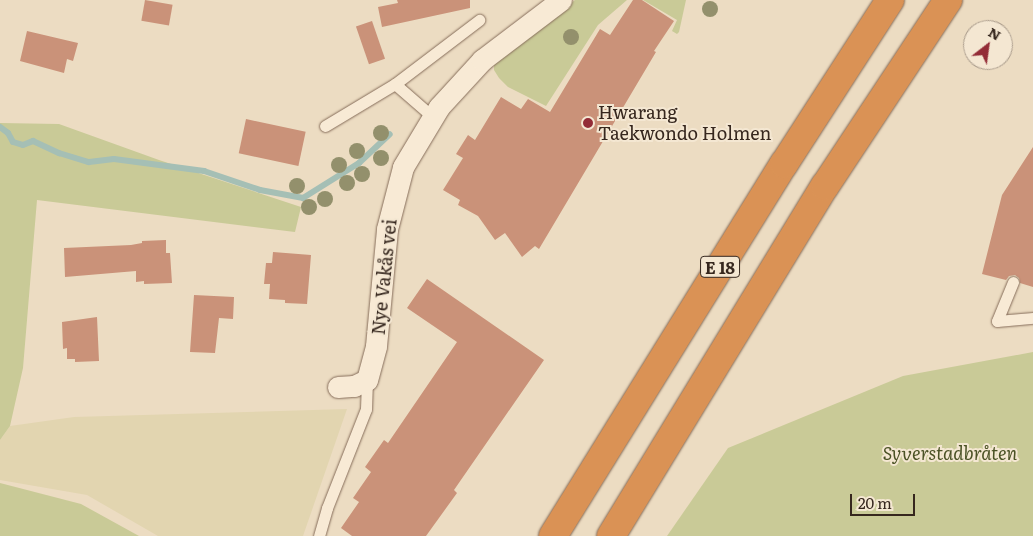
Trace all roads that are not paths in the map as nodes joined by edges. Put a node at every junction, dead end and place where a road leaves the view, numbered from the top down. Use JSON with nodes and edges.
{"nodes":[{"id":1,"x":561,"y":0,"type":"edge"},
{"id":2,"x":890,"y":0,"type":"edge"},
{"id":3,"x":948,"y":0,"type":"edge"},
{"id":4,"x":479,"y":20,"type":"dead end"},
{"id":5,"x":395,"y":84,"type":"junction"},
{"id":6,"x":433,"y":117,"type":"junction"},
{"id":7,"x":325,"y":126,"type":"dead end"},
{"id":8,"x":1013,"y":282,"type":"dead end"},
{"id":9,"x":1033,"y":318,"type":"edge"},
{"id":10,"x":366,"y":380,"type":"junction"},
{"id":11,"x":338,"y":387,"type":"dead end"},
{"id":12,"x":319,"y":536,"type":"edge"},
{"id":13,"x":553,"y":536,"type":"edge"},
{"id":14,"x":611,"y":536,"type":"edge"}],
"edges":[{"from":1,"to":6,"type":"street","name":"Nye Vakås vei"},
{"from":2,"to":13,"type":"highway","number":"E 18"},
{"from":3,"to":14,"type":"highway","number":"E 18"},
{"from":4,"to":5,"type":"lane"},
{"from":5,"to":6,"type":"lane"},
{"from":5,"to":7,"type":"lane"},
{"from":6,"to":10,"type":"street","name":"Nye Vakås vei"},
{"from":8,"to":9,"type":"lane"},
{"from":10,"to":11,"type":"street"},
{"from":10,"to":12,"type":"lane","name":"Nye Vakås vei"}]}
